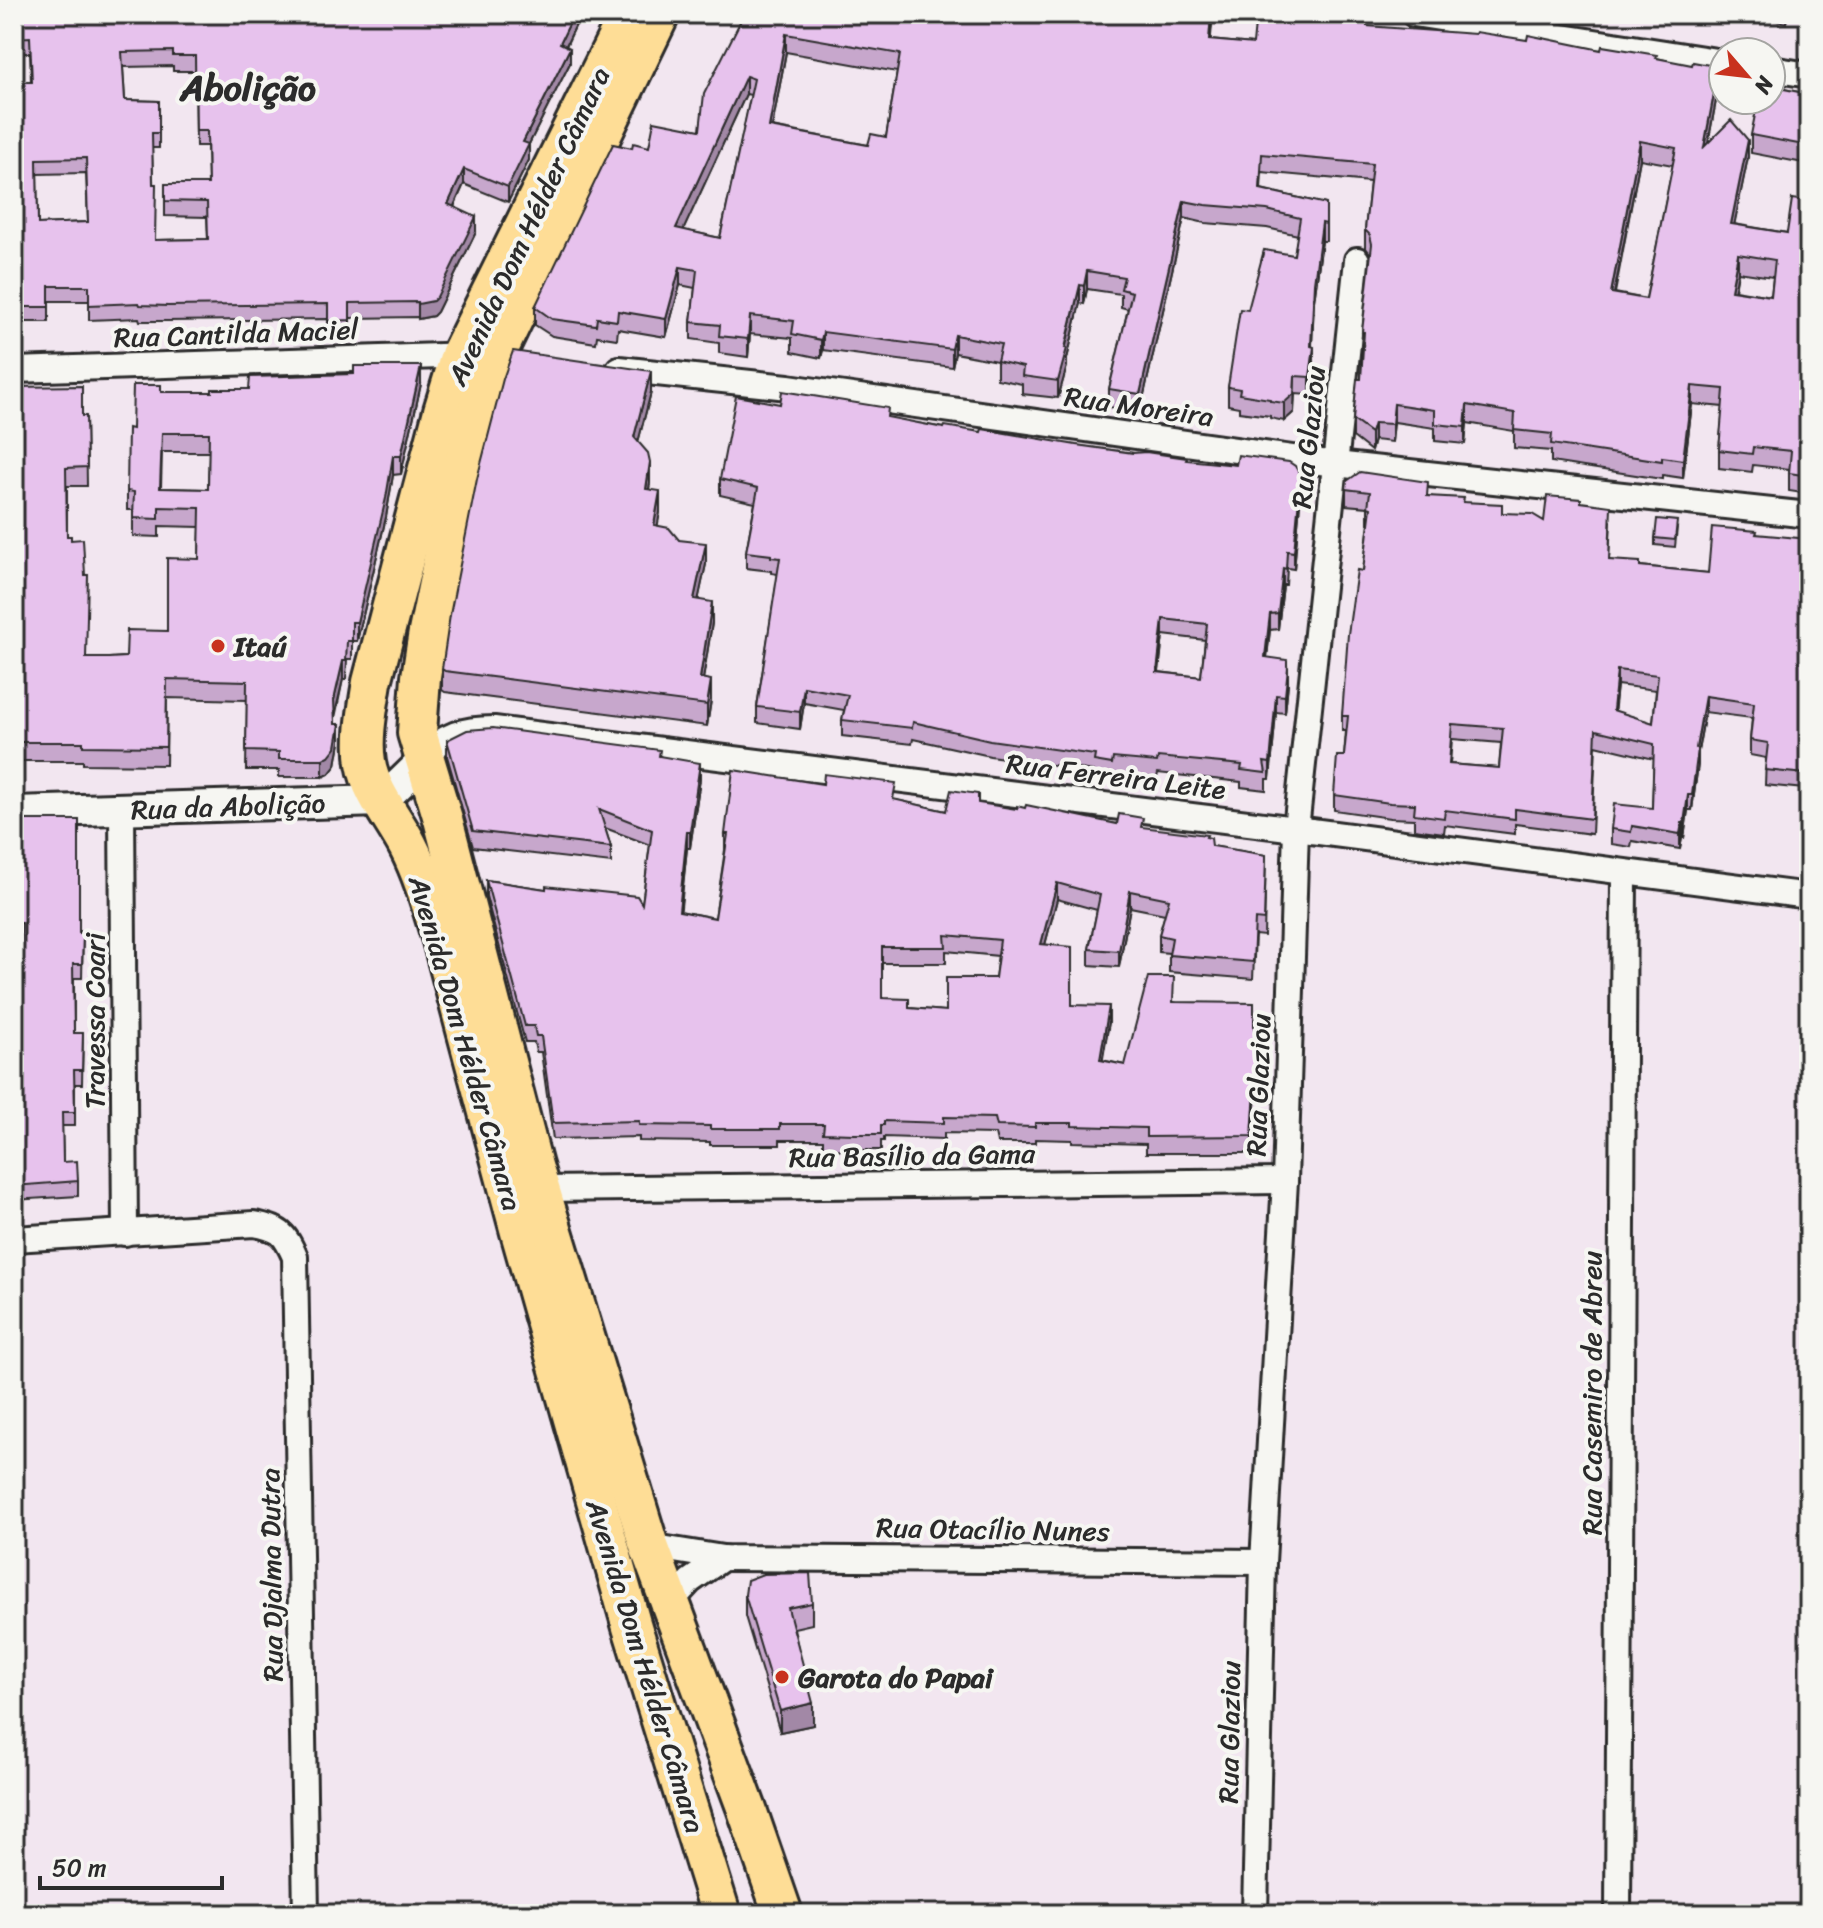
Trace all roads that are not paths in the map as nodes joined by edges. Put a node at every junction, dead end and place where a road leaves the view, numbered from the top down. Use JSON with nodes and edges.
{"nodes":[{"id":1,"x":629,"y":14,"type":"edge"},
{"id":2,"x":660,"y":14,"type":"edge"},
{"id":3,"x":1414,"y":14,"type":"edge"},
{"id":4,"x":1707,"y":60,"type":"edge"},
{"id":5,"x":1787,"y":72,"type":"edge"},
{"id":6,"x":1809,"y":75,"type":"edge"},
{"id":7,"x":1357,"y":260,"type":"dead end"},
{"id":8,"x":495,"y":356,"type":"junction"},
{"id":9,"x":604,"y":367,"type":"edge"},
{"id":10,"x":14,"y":370,"type":"edge"},
{"id":11,"x":1335,"y":464,"type":"junction"},
{"id":12,"x":1809,"y":515,"type":"edge"},
{"id":13,"x":423,"y":758,"type":"junction"},
{"id":14,"x":382,"y":801,"type":"junction"},
{"id":15,"x":122,"y":809,"type":"junction"},
{"id":16,"x":14,"y":812,"type":"edge"},
{"id":17,"x":1296,"y":829,"type":"junction"},
{"id":18,"x":1624,"y":873,"type":"junction"},
{"id":19,"x":1809,"y":896,"type":"edge"},
{"id":20,"x":1285,"y":1181,"type":"junction"},
{"id":21,"x":540,"y":1189,"type":"junction"},
{"id":22,"x":125,"y":1233,"type":"junction"},
{"id":23,"x":14,"y":1239,"type":"edge"},
{"id":24,"x":649,"y":1546,"type":"junction"},
{"id":25,"x":723,"y":1558,"type":"junction"},
{"id":26,"x":1263,"y":1562,"type":"junction"},
{"id":27,"x":669,"y":1604,"type":"junction"},
{"id":28,"x":306,"y":1914,"type":"edge"},
{"id":29,"x":721,"y":1914,"type":"edge"},
{"id":30,"x":783,"y":1914,"type":"edge"},
{"id":31,"x":1255,"y":1914,"type":"edge"},
{"id":32,"x":1618,"y":1914,"type":"edge"}],
"edges":[{"from":1,"to":8,"type":"main road","name":"Avenida Dom Hélder Câmara"},
{"from":2,"to":8,"type":"main road","name":"Avenida Dom Hélder Câmara"},
{"from":3,"to":4,"type":"street"},
{"from":5,"to":6,"type":"street"},
{"from":7,"to":11,"type":"street","name":"Rua Glaziou"},
{"from":8,"to":10,"type":"street","name":"Rua Cantilda Maciel"},
{"from":8,"to":13,"type":"main road","name":"Avenida Dom Hélder Câmara"},
{"from":8,"to":14,"type":"main road","name":"Avenida Dom Hélder Câmara"},
{"from":9,"to":11,"type":"street","name":"Rua Moreira"},
{"from":11,"to":12,"type":"street","name":"Rua Moreira"},
{"from":11,"to":17,"type":"street","name":"Rua Glaziou"},
{"from":13,"to":14,"type":"street"},
{"from":13,"to":17,"type":"street","name":"Rua Ferreira Leite"},
{"from":13,"to":21,"type":"main road","name":"Avenida Dom Hélder Câmara"},
{"from":14,"to":15,"type":"street","name":"Rua da Abolição"},
{"from":14,"to":29,"type":"main road","name":"Avenida Dom Hélder Câmara"},
{"from":15,"to":16,"type":"street","name":"Rua da Abolição"},
{"from":15,"to":22,"type":"street","name":"Travessa Coari"},
{"from":17,"to":18,"type":"street","name":"Rua Ferreira Leite"},
{"from":17,"to":20,"type":"street","name":"Rua Glaziou"},
{"from":18,"to":19,"type":"street","name":"Rua Ferreira Leite"},
{"from":18,"to":32,"type":"street","name":"Rua Casemiro de Abreu"},
{"from":20,"to":21,"type":"street","name":"Rua Basílio da Gama"},
{"from":20,"to":26,"type":"street","name":"Rua Glaziou"},
{"from":21,"to":24,"type":"main road","name":"Avenida Dom Hélder Câmara"},
{"from":22,"to":23,"type":"street"},
{"from":22,"to":28,"type":"street","name":"Rua Djalma Dutra"},
{"from":24,"to":25,"type":"street","name":"Rua Otacílio Nunes"},
{"from":24,"to":27,"type":"main road","name":"Avenida Dom Hélder Câmara"},
{"from":25,"to":26,"type":"street","name":"Rua Otacílio Nunes"},
{"from":25,"to":27,"type":"street"},
{"from":26,"to":31,"type":"street","name":"Rua Glaziou"},
{"from":27,"to":30,"type":"main road","name":"Avenida Dom Hélder Câmara"}]}
